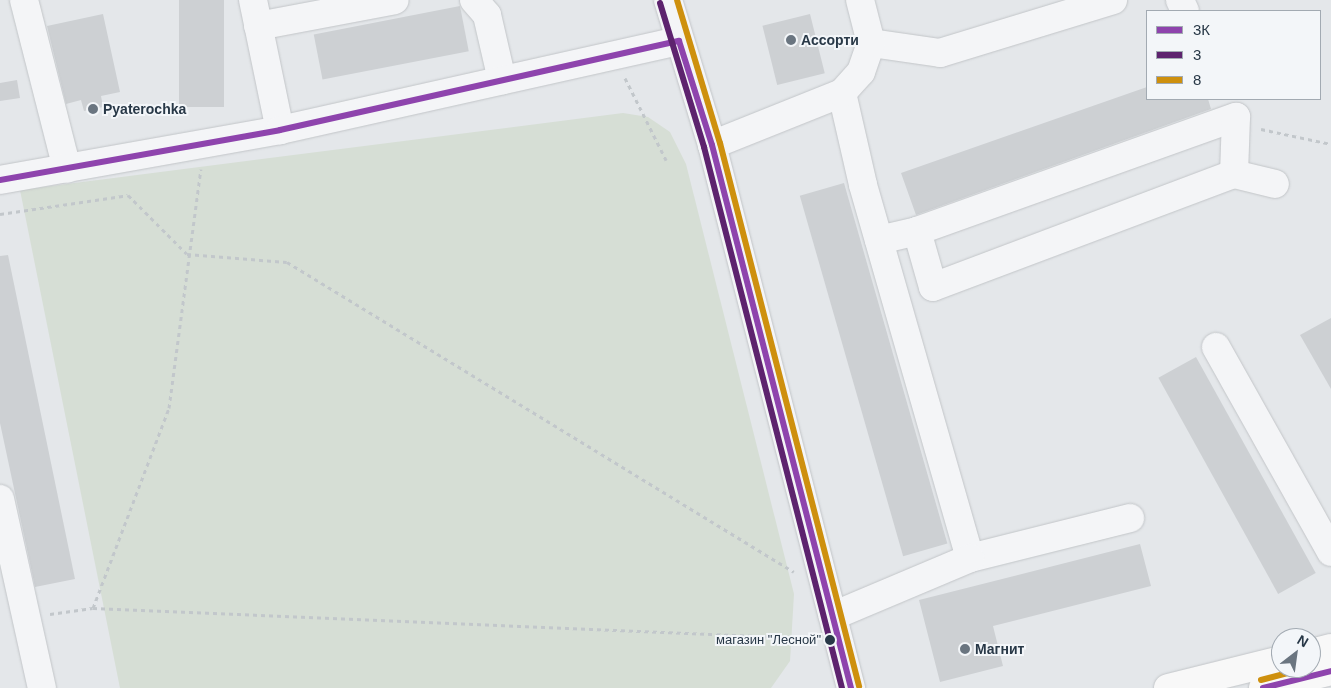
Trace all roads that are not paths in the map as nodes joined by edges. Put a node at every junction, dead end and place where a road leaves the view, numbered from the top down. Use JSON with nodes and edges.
{"nodes":[{"id":1,"x":24,"y":0,"type":"edge"},
{"id":2,"x":253,"y":0,"type":"edge"},
{"id":3,"x":395,"y":0,"type":"edge"},
{"id":4,"x":474,"y":0,"type":"edge"},
{"id":5,"x":668,"y":0,"type":"edge"},
{"id":6,"x":860,"y":0,"type":"edge"},
{"id":7,"x":1113,"y":0,"type":"edge"},
{"id":8,"x":258,"y":26,"type":"junction"},
{"id":9,"x":678,"y":41,"type":"junction"},
{"id":10,"x":871,"y":43,"type":"junction"},
{"id":11,"x":502,"y":80,"type":"junction"},
{"id":12,"x":842,"y":94,"type":"junction"},
{"id":13,"x":1232,"y":108,"type":"edge"},
{"id":14,"x":280,"y":130,"type":"junction"},
{"id":15,"x":712,"y":146,"type":"junction"},
{"id":16,"x":67,"y":169,"type":"junction"},
{"id":17,"x":1234,"y":174,"type":"junction"},
{"id":18,"x":0,"y":180,"type":"edge"},
{"id":19,"x":1275,"y":184,"type":"dead end"},
{"id":20,"x":917,"y":231,"type":"junction"},
{"id":21,"x":879,"y":240,"type":"junction"},
{"id":22,"x":1216,"y":348,"type":"dead end"},
{"id":23,"x":0,"y":499,"type":"edge"},
{"id":24,"x":1130,"y":518,"type":"dead end"},
{"id":25,"x":1331,"y":552,"type":"edge"},
{"id":26,"x":970,"y":558,"type":"junction"},
{"id":27,"x":833,"y":616,"type":"junction"},
{"id":28,"x":1271,"y":662,"type":"edge"},
{"id":29,"x":1331,"y":671,"type":"edge"},
{"id":30,"x":42,"y":688,"type":"edge"},
{"id":31,"x":852,"y":688,"type":"edge"},
{"id":32,"x":1168,"y":688,"type":"edge"},
{"id":33,"x":1263,"y":688,"type":"edge"}],
"edges":[{"from":1,"to":16,"type":"street"},
{"from":2,"to":8,"type":"street"},
{"from":3,"to":8,"type":"street"},
{"from":4,"to":11,"type":"street"},
{"from":5,"to":9,"type":"street"},
{"from":6,"to":10,"type":"street"},
{"from":7,"to":10,"type":"street"},
{"from":8,"to":14,"type":"street"},
{"from":9,"to":11,"type":"street"},
{"from":9,"to":15,"type":"street"},
{"from":10,"to":12,"type":"street"},
{"from":11,"to":14,"type":"street"},
{"from":12,"to":15,"type":"street"},
{"from":12,"to":21,"type":"street"},
{"from":13,"to":17,"type":"street"},
{"from":13,"to":20,"type":"street"},
{"from":14,"to":16,"type":"street"},
{"from":15,"to":27,"type":"street"},
{"from":16,"to":18,"type":"street"},
{"from":17,"to":19,"type":"street"},
{"from":17,"to":20,"type":"street"},
{"from":20,"to":21,"type":"street"},
{"from":21,"to":26,"type":"street"},
{"from":22,"to":25,"type":"street"},
{"from":23,"to":30,"type":"street"},
{"from":24,"to":26,"type":"street"},
{"from":26,"to":27,"type":"street"},
{"from":27,"to":31,"type":"street"},
{"from":28,"to":32,"type":"main road"},
{"from":29,"to":33,"type":"main road"}]}
